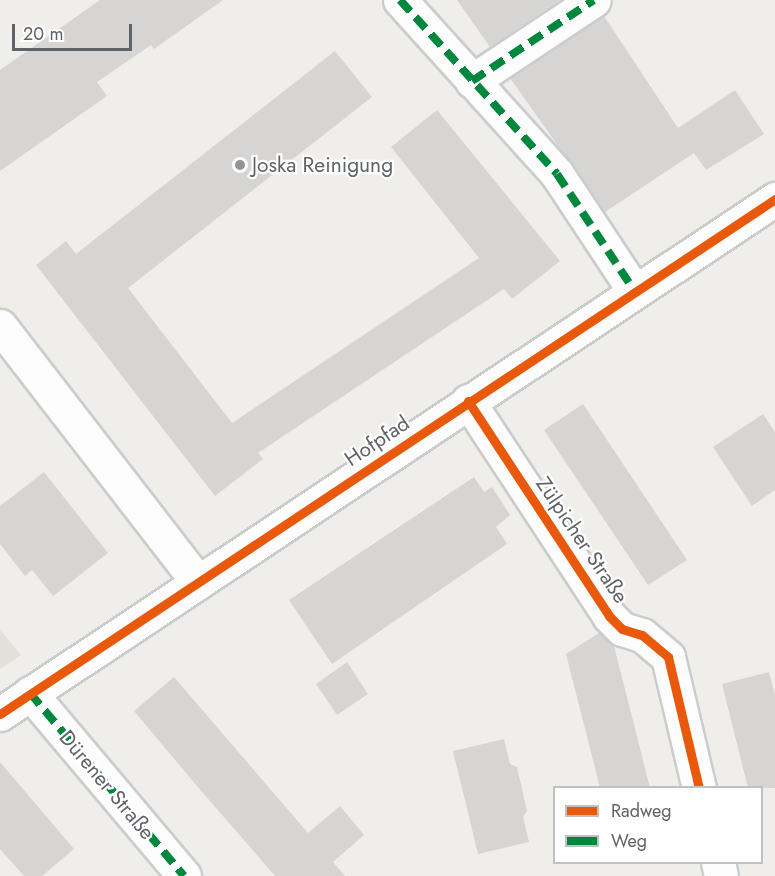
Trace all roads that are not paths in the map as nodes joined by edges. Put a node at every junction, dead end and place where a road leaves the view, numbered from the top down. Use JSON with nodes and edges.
{"nodes":[{"id":1,"x":400,"y":0,"type":"edge"},
{"id":2,"x":594,"y":0,"type":"edge"},
{"id":3,"x":472,"y":81,"type":"junction"},
{"id":4,"x":775,"y":199,"type":"edge"},
{"id":5,"x":635,"y":292,"type":"junction"},
{"id":6,"x":0,"y":326,"type":"edge"},
{"id":7,"x":468,"y":401,"type":"junction"},
{"id":8,"x":198,"y":582,"type":"junction"},
{"id":9,"x":30,"y":693,"type":"junction"},
{"id":10,"x":0,"y":714,"type":"edge"},
{"id":11,"x":699,"y":786,"type":"edge"},
{"id":12,"x":184,"y":876,"type":"edge"}],
"edges":[{"from":1,"to":3,"type":"street"},
{"from":2,"to":3,"type":"street"},
{"from":3,"to":5,"type":"street"},
{"from":4,"to":5,"type":"street","name":"Hofpfad"},
{"from":5,"to":7,"type":"street","name":"Hofpfad"},
{"from":6,"to":8,"type":"street"},
{"from":7,"to":8,"type":"street","name":"Hofpfad"},
{"from":7,"to":11,"type":"street","name":"Zülpicher Straße"},
{"from":8,"to":9,"type":"street","name":"Hofpfad"},
{"from":9,"to":10,"type":"street","name":"Hofpfad"},
{"from":9,"to":12,"type":"street","name":"Dürener Straße"}]}
